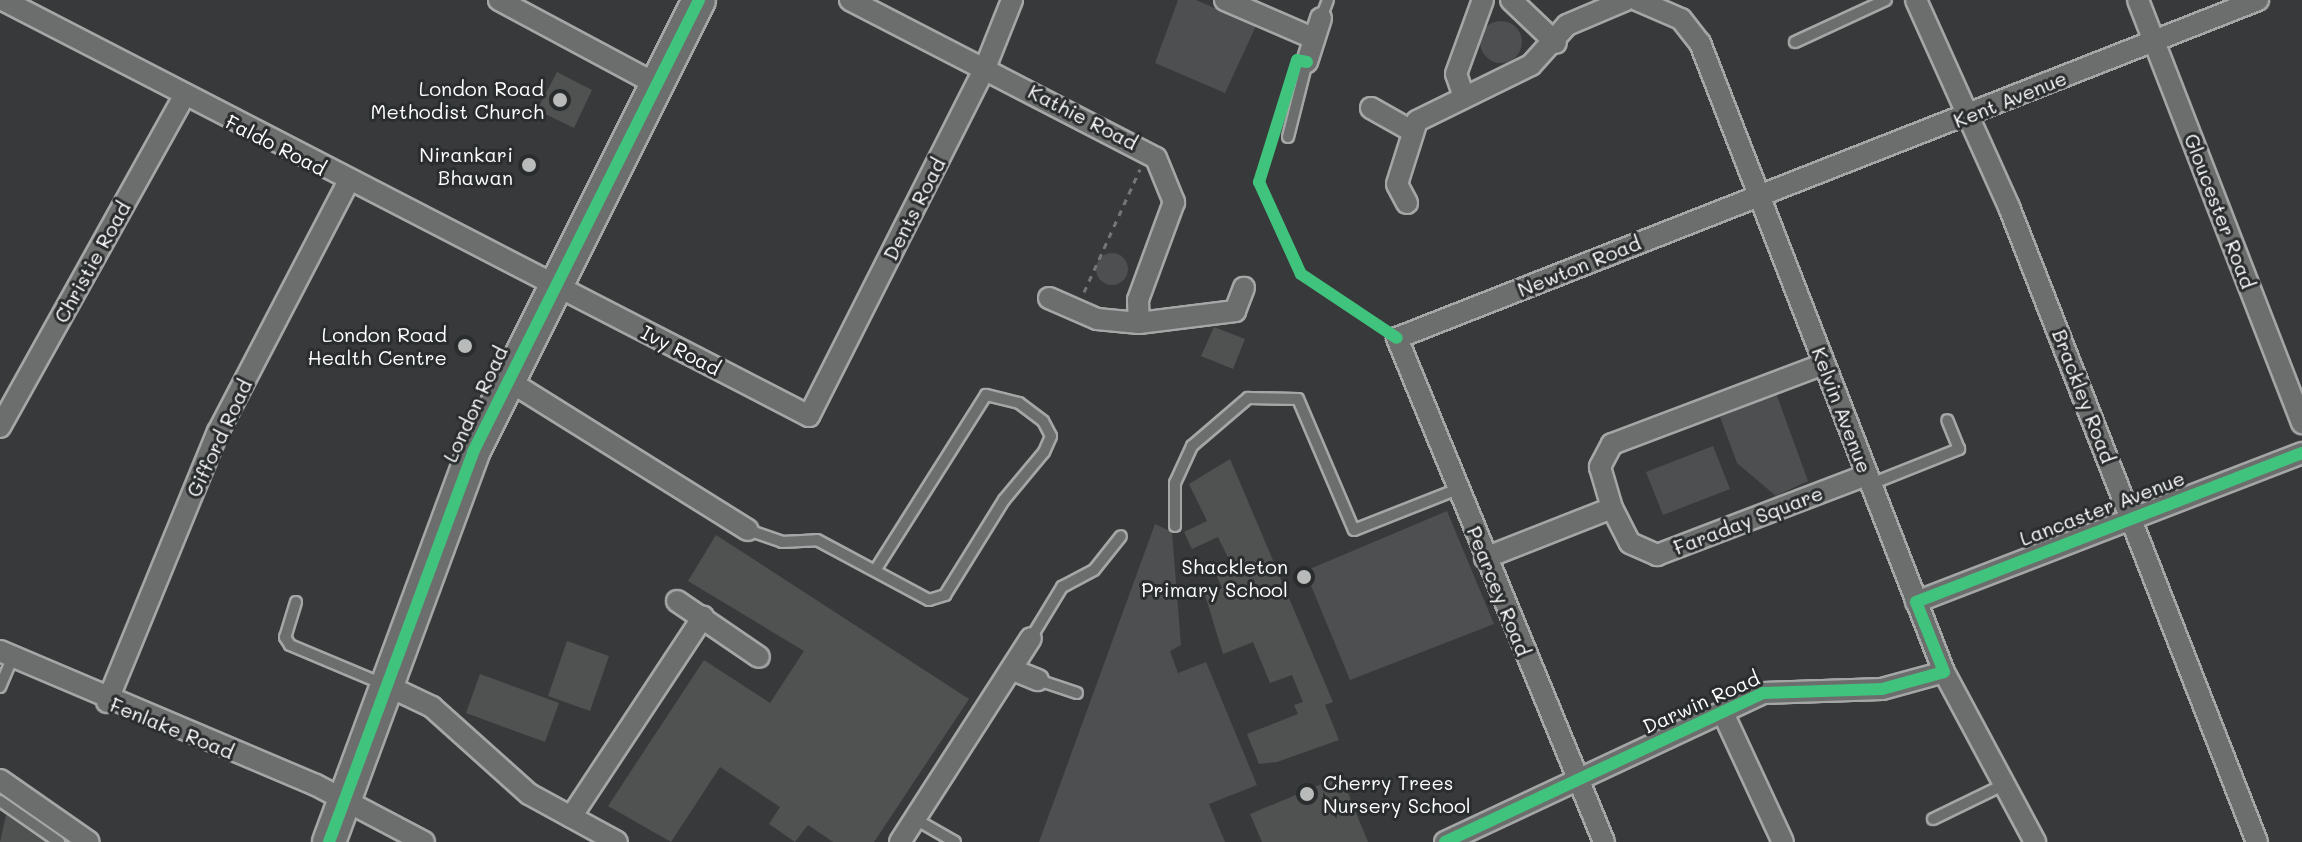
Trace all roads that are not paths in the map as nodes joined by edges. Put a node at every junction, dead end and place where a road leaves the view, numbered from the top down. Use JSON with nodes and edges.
{"nodes":[{"id":1,"x":3,"y":0,"type":"edge"},
{"id":2,"x":499,"y":0,"type":"edge"},
{"id":3,"x":699,"y":0,"type":"edge"},
{"id":4,"x":850,"y":0,"type":"edge"},
{"id":5,"x":1012,"y":0,"type":"edge"},
{"id":6,"x":1225,"y":0,"type":"edge"},
{"id":7,"x":1483,"y":0,"type":"edge"},
{"id":8,"x":1511,"y":0,"type":"edge"},
{"id":9,"x":1626,"y":0,"type":"edge"},
{"id":10,"x":1886,"y":0,"type":"edge"},
{"id":11,"x":1916,"y":0,"type":"edge"},
{"id":12,"x":2138,"y":0,"type":"edge"},
{"id":13,"x":2258,"y":0,"type":"edge"},
{"id":14,"x":1649,"y":1,"type":"edge"},
{"id":15,"x":1324,"y":9,"type":"edge"},
{"id":16,"x":1313,"y":38,"type":"junction"},
{"id":17,"x":2153,"y":40,"type":"junction"},
{"id":18,"x":1795,"y":42,"type":"dead end"},
{"id":19,"x":1556,"y":43,"type":"junction"},
{"id":20,"x":1307,"y":62,"type":"joint"},
{"id":21,"x":985,"y":68,"type":"junction"},
{"id":22,"x":654,"y":83,"type":"junction"},
{"id":23,"x":184,"y":97,"type":"junction"},
{"id":24,"x":1464,"y":97,"type":"junction"},
{"id":25,"x":1371,"y":108,"type":"dead end"},
{"id":26,"x":1969,"y":116,"type":"junction"},
{"id":27,"x":1410,"y":130,"type":"junction"},
{"id":28,"x":1288,"y":137,"type":"dead end"},
{"id":29,"x":348,"y":182,"type":"junction"},
{"id":30,"x":1760,"y":195,"type":"junction"},
{"id":31,"x":1407,"y":203,"type":"dead end"},
{"id":32,"x":553,"y":284,"type":"junction"},
{"id":33,"x":1244,"y":288,"type":"dead end"},
{"id":34,"x":1049,"y":298,"type":"dead end"},
{"id":35,"x":1139,"y":323,"type":"junction"},
{"id":36,"x":1397,"y":338,"type":"joint"},
{"id":37,"x":1824,"y":364,"type":"junction"},
{"id":38,"x":506,"y":379,"type":"junction"},
{"id":39,"x":809,"y":416,"type":"joint"},
{"id":40,"x":1947,"y":420,"type":"dead end"},
{"id":41,"x":2302,"y":423,"type":"edge"},
{"id":42,"x":0,"y":427,"type":"edge"},
{"id":43,"x":2302,"y":453,"type":"edge"},
{"id":44,"x":1869,"y":480,"type":"junction"},
{"id":45,"x":1458,"y":489,"type":"junction"},
{"id":46,"x":1612,"y":508,"type":"junction"},
{"id":47,"x":2131,"y":518,"type":"junction"},
{"id":48,"x":1175,"y":526,"type":"dead end"},
{"id":49,"x":748,"y":530,"type":"joint"},
{"id":50,"x":1121,"y":536,"type":"dead end"},
{"id":51,"x":1485,"y":558,"type":"junction"},
{"id":52,"x":876,"y":569,"type":"junction"},
{"id":53,"x":677,"y":601,"type":"dead end"},
{"id":54,"x":296,"y":602,"type":"dead end"},
{"id":55,"x":1916,"y":602,"type":"junction"},
{"id":56,"x":703,"y":617,"type":"junction"},
{"id":57,"x":1031,"y":638,"type":"joint"},
{"id":58,"x":7,"y":654,"type":"edge"},
{"id":59,"x":759,"y":657,"type":"dead end"},
{"id":60,"x":1013,"y":670,"type":"junction"},
{"id":61,"x":1944,"y":672,"type":"junction"},
{"id":62,"x":1038,"y":680,"type":"joint"},
{"id":63,"x":388,"y":686,"type":"junction"},
{"id":64,"x":0,"y":687,"type":"edge"},
{"id":65,"x":1077,"y":693,"type":"dead end"},
{"id":66,"x":107,"y":702,"type":"junction"},
{"id":67,"x":1723,"y":713,"type":"junction"},
{"id":68,"x":0,"y":780,"type":"edge"},
{"id":69,"x":1576,"y":782,"type":"junction"},
{"id":70,"x":2003,"y":785,"type":"junction"},
{"id":71,"x":346,"y":799,"type":"junction"},
{"id":72,"x":0,"y":801,"type":"edge"},
{"id":73,"x":571,"y":817,"type":"junction"},
{"id":74,"x":915,"y":819,"type":"junction"},
{"id":75,"x":1933,"y":819,"type":"dead end"},
{"id":76,"x":59,"y":842,"type":"edge"},
{"id":77,"x":89,"y":842,"type":"edge"},
{"id":78,"x":329,"y":842,"type":"edge"},
{"id":79,"x":424,"y":842,"type":"edge"},
{"id":80,"x":617,"y":842,"type":"edge"},
{"id":81,"x":900,"y":842,"type":"edge"},
{"id":82,"x":955,"y":842,"type":"edge"},
{"id":83,"x":1445,"y":842,"type":"edge"},
{"id":84,"x":1604,"y":842,"type":"edge"},
{"id":85,"x":1783,"y":842,"type":"edge"},
{"id":86,"x":2035,"y":842,"type":"edge"},
{"id":87,"x":2257,"y":842,"type":"edge"}],
"edges":[{"from":1,"to":23,"type":"street","name":"Faldo Road"},
{"from":2,"to":22,"type":"street"},
{"from":3,"to":22,"type":"main road","name":"London Road"},
{"from":4,"to":21,"type":"street","name":"Kathie Road"},
{"from":5,"to":21,"type":"street","name":"Dents Road"},
{"from":6,"to":16,"type":"street"},
{"from":7,"to":24,"type":"street"},
{"from":8,"to":19,"type":"street"},
{"from":9,"to":19,"type":"street"},
{"from":10,"to":18,"type":"lane"},
{"from":11,"to":26,"type":"street","name":"Brackley Road"},
{"from":12,"to":17,"type":"street","name":"Gloucester Road"},
{"from":13,"to":17,"type":"street","name":"Kent Avenue"},
{"from":14,"to":30,"type":"street","name":"Kelvin Avenue"},
{"from":15,"to":16,"type":"street"},
{"from":16,"to":20,"type":"street"},
{"from":17,"to":26,"type":"street","name":"Kent Avenue"},
{"from":17,"to":41,"type":"street","name":"Gloucester Road"},
{"from":19,"to":24,"type":"street"},
{"from":20,"to":28,"type":"lane"},
{"from":21,"to":35,"type":"street","name":"Kathie Road"},
{"from":21,"to":39,"type":"street","name":"Dents Road"},
{"from":22,"to":32,"type":"main road","name":"London Road"},
{"from":23,"to":29,"type":"street","name":"Faldo Road"},
{"from":23,"to":42,"type":"street","name":"Christie Road"},
{"from":24,"to":27,"type":"street"},
{"from":25,"to":27,"type":"street"},
{"from":26,"to":30,"type":"street","name":"Kent Avenue"},
{"from":26,"to":47,"type":"street","name":"Brackley Road"},
{"from":27,"to":31,"type":"street"},
{"from":29,"to":32,"type":"street","name":"Faldo Road"},
{"from":29,"to":66,"type":"street","name":"Gifford Road"},
{"from":30,"to":36,"type":"street","name":"Newton Road"},
{"from":30,"to":37,"type":"street","name":"Kelvin Avenue"},
{"from":32,"to":38,"type":"main road","name":"London Road"},
{"from":32,"to":39,"type":"street","name":"Ivy Road"},
{"from":33,"to":35,"type":"street"},
{"from":34,"to":35,"type":"street"},
{"from":36,"to":45,"type":"street","name":"Pearcey Road"},
{"from":37,"to":44,"type":"street","name":"Kelvin Avenue"},
{"from":37,"to":46,"type":"street","name":"Faraday Square"},
{"from":38,"to":49,"type":"street"},
{"from":38,"to":63,"type":"main road","name":"London Road"},
{"from":40,"to":44,"type":"lane"},
{"from":43,"to":47,"type":"street","name":"Lancaster Avenue"},
{"from":44,"to":46,"type":"street","name":"Faraday Square"},
{"from":44,"to":55,"type":"street","name":"Kelvin Avenue"},
{"from":45,"to":48,"type":"lane"},
{"from":45,"to":51,"type":"street","name":"Pearcey Road"},
{"from":46,"to":51,"type":"street"},
{"from":47,"to":55,"type":"street","name":"Lancaster Avenue"},
{"from":47,"to":87,"type":"street","name":"Brackley Road"},
{"from":49,"to":52,"type":"lane"},
{"from":50,"to":57,"type":"lane"},
{"from":51,"to":69,"type":"street","name":"Pearcey Road"},
{"from":52,"to":52,"type":"lane"},
{"from":53,"to":56,"type":"street"},
{"from":54,"to":63,"type":"lane"},
{"from":55,"to":61,"type":"street","name":"Kelvin Avenue"},
{"from":56,"to":59,"type":"street"},
{"from":56,"to":73,"type":"street"},
{"from":57,"to":60,"type":"street"},
{"from":58,"to":64,"type":"lane"},
{"from":58,"to":66,"type":"street","name":"Fenlake Road"},
{"from":60,"to":62,"type":"street"},
{"from":60,"to":74,"type":"street"},
{"from":61,"to":67,"type":"street","name":"Darwin Road"},
{"from":61,"to":70,"type":"street","name":"Kelvin Avenue"},
{"from":62,"to":65,"type":"lane"},
{"from":63,"to":71,"type":"main road","name":"London Road"},
{"from":63,"to":73,"type":"street"},
{"from":66,"to":71,"type":"street","name":"Fenlake Road"},
{"from":67,"to":69,"type":"street","name":"Darwin Road"},
{"from":67,"to":85,"type":"street"},
{"from":68,"to":77,"type":"street"},
{"from":69,"to":83,"type":"street","name":"Darwin Road"},
{"from":69,"to":84,"type":"street","name":"Pearcey Road"},
{"from":70,"to":75,"type":"lane"},
{"from":70,"to":86,"type":"street","name":"Kelvin Avenue"},
{"from":71,"to":78,"type":"main road","name":"London Road"},
{"from":71,"to":79,"type":"street","name":"Fenlake Road"},
{"from":72,"to":76,"type":"lane"},
{"from":73,"to":80,"type":"street"},
{"from":74,"to":81,"type":"street"},
{"from":74,"to":82,"type":"lane"}]}
